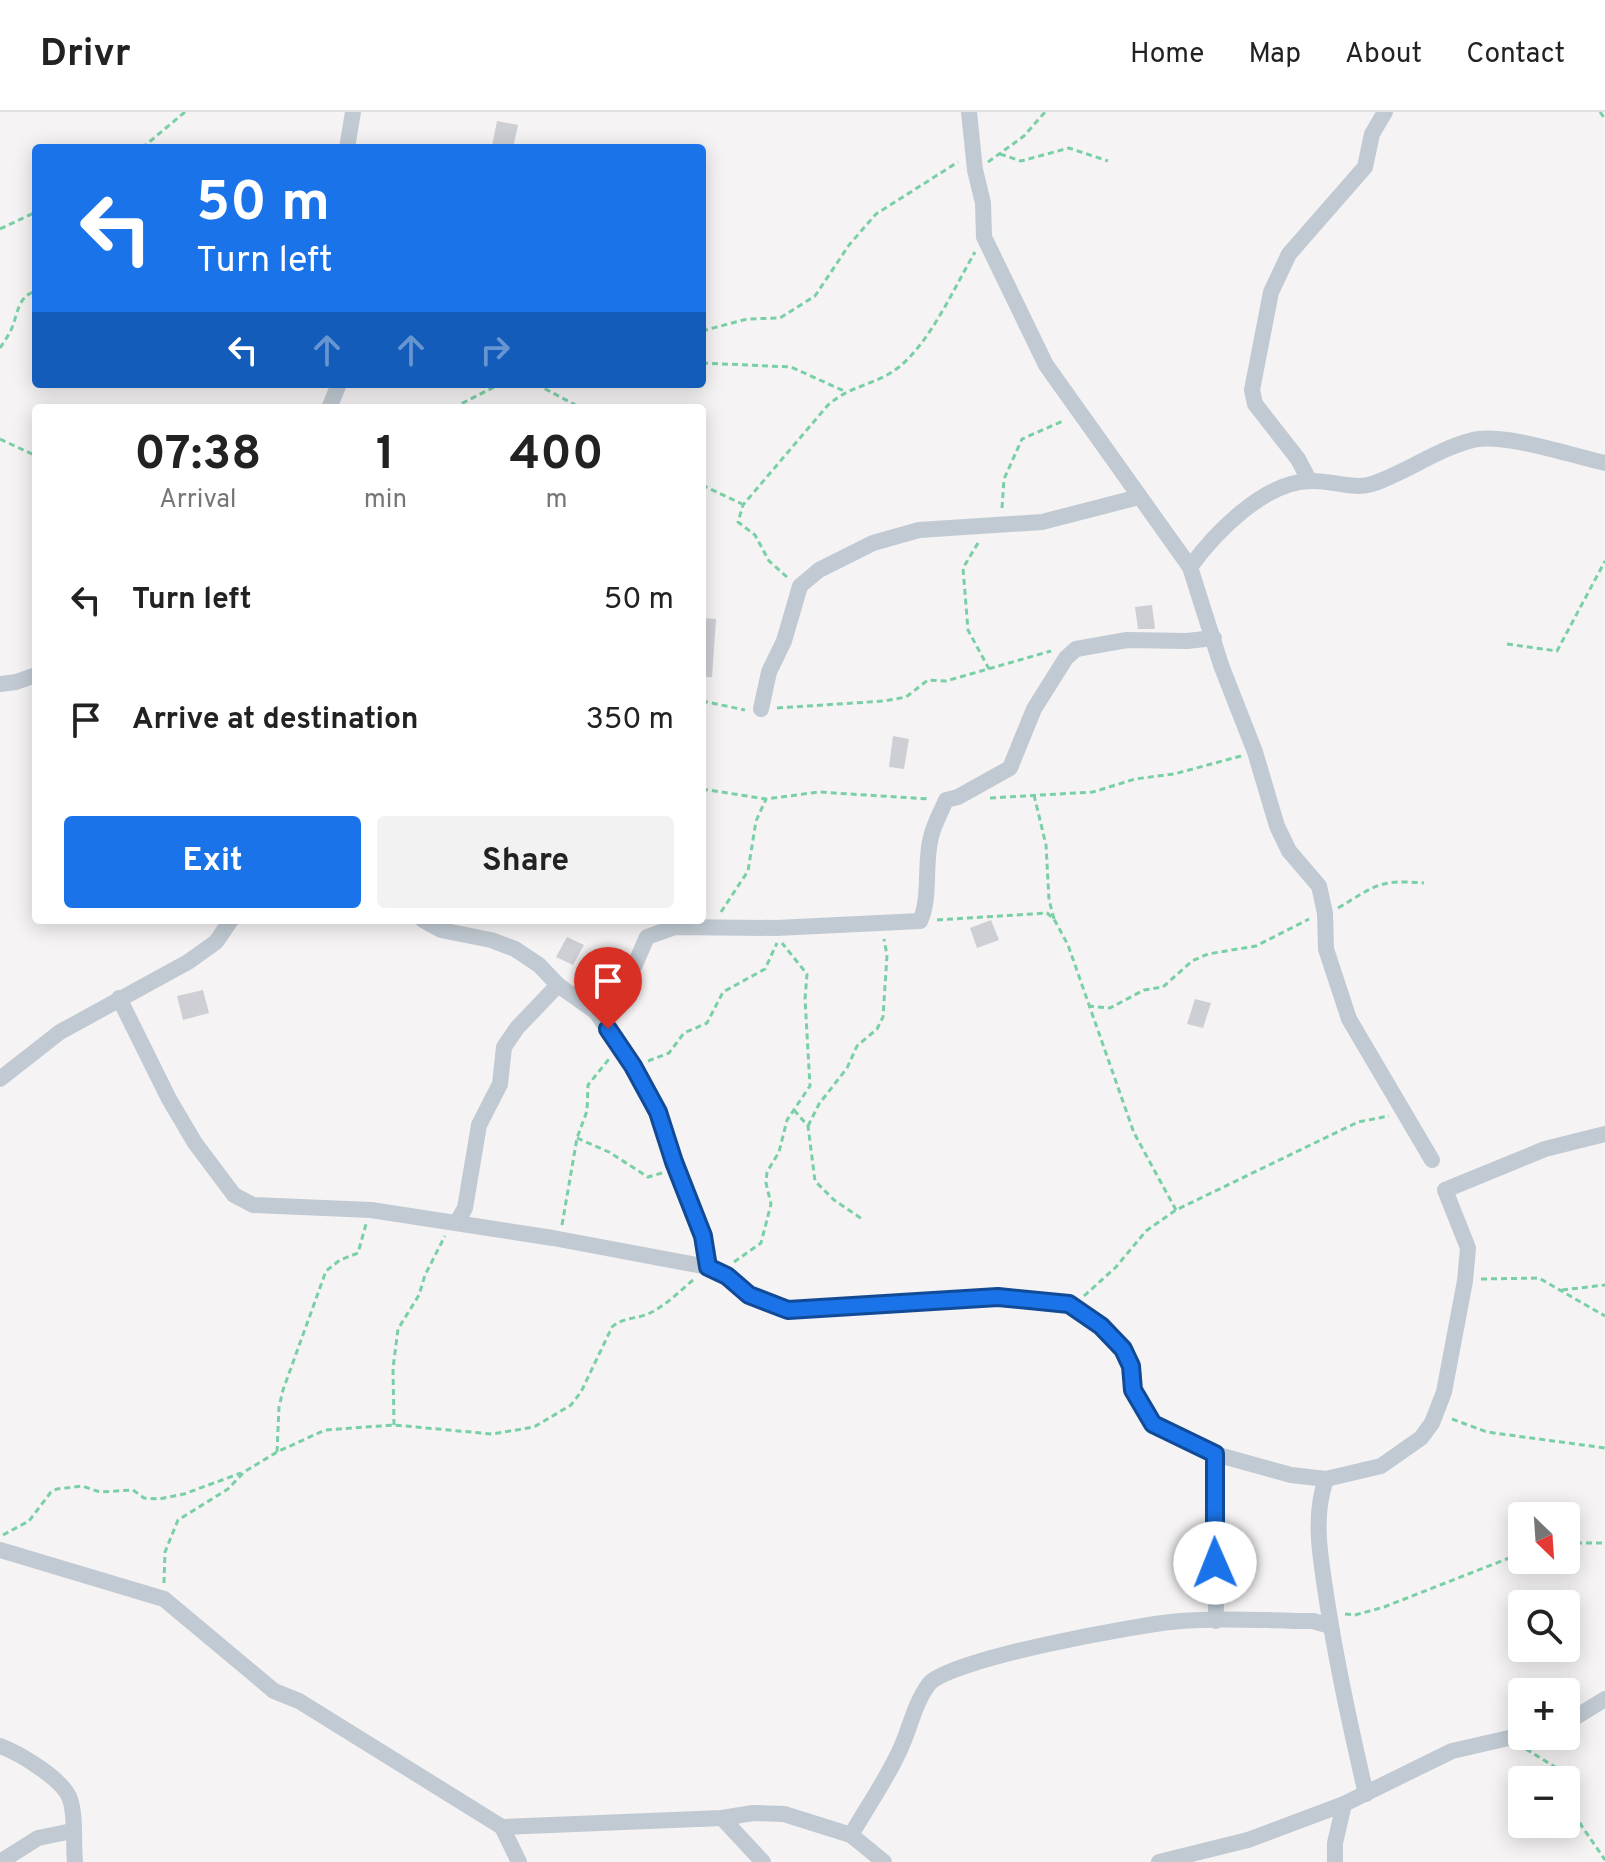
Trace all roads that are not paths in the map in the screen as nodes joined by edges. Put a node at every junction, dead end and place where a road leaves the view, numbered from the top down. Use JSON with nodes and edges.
{"nodes":[{"id":1,"x":353,"y":112,"type":"edge"},
{"id":2,"x":969,"y":112,"type":"edge"},
{"id":3,"x":1385,"y":112,"type":"edge"},
{"id":4,"x":348,"y":144,"type":"edge"},
{"id":5,"x":1605,"y":463,"type":"edge"},
{"id":6,"x":1309,"y":480,"type":"junction"},
{"id":7,"x":1139,"y":497,"type":"junction"},
{"id":8,"x":1190,"y":567,"type":"junction"},
{"id":9,"x":1214,"y":638,"type":"junction"},
{"id":10,"x":32,"y":676,"type":"edge"},
{"id":11,"x":0,"y":684,"type":"edge"},
{"id":12,"x":761,"y":709,"type":"road end"},
{"id":13,"x":228,"y":924,"type":"edge"},
{"id":14,"x":430,"y":924,"type":"edge"},
{"id":15,"x":558,"y":985,"type":"junction"},
{"id":16,"x":119,"y":998,"type":"junction"},
{"id":17,"x":596,"y":1012,"type":"junction"},
{"id":18,"x":0,"y":1079,"type":"edge"},
{"id":19,"x":1605,"y":1134,"type":"edge"},
{"id":20,"x":1432,"y":1160,"type":"dead end"},
{"id":21,"x":454,"y":1222,"type":"junction"},
{"id":22,"x":708,"y":1267,"type":"junction"},
{"id":23,"x":1215,"y":1454,"type":"junction"},
{"id":24,"x":1326,"y":1479,"type":"junction"},
{"id":25,"x":0,"y":1550,"type":"edge"},
{"id":26,"x":1330,"y":1620,"type":"junction"},
{"id":27,"x":1216,"y":1621,"type":"junction"},
{"id":28,"x":1605,"y":1699,"type":"edge"},
{"id":29,"x":1580,"y":1714,"type":"edge"},
{"id":30,"x":1508,"y":1739,"type":"edge"},
{"id":31,"x":0,"y":1746,"type":"edge"},
{"id":32,"x":1366,"y":1794,"type":"junction"},
{"id":33,"x":1344,"y":1804,"type":"junction"},
{"id":34,"x":722,"y":1818,"type":"junction"},
{"id":35,"x":502,"y":1827,"type":"junction"},
{"id":36,"x":72,"y":1831,"type":"junction"},
{"id":37,"x":851,"y":1835,"type":"junction"},
{"id":38,"x":0,"y":1862,"type":"edge"},
{"id":39,"x":75,"y":1862,"type":"edge"},
{"id":40,"x":519,"y":1862,"type":"edge"},
{"id":41,"x":763,"y":1862,"type":"edge"},
{"id":42,"x":884,"y":1862,"type":"edge"},
{"id":43,"x":1159,"y":1862,"type":"edge"},
{"id":44,"x":1335,"y":1862,"type":"edge"}],
"edges":[{"from":1,"to":4,"type":"street"},
{"from":2,"to":7,"type":"street"},
{"from":3,"to":6,"type":"street"},
{"from":5,"to":6,"type":"street"},
{"from":6,"to":8,"type":"street"},
{"from":7,"to":8,"type":"street"},
{"from":7,"to":12,"type":"street"},
{"from":8,"to":9,"type":"street"},
{"from":9,"to":17,"type":"street"},
{"from":9,"to":20,"type":"street"},
{"from":10,"to":11,"type":"street"},
{"from":13,"to":16,"type":"street"},
{"from":14,"to":15,"type":"street"},
{"from":15,"to":17,"type":"street"},
{"from":15,"to":21,"type":"street"},
{"from":16,"to":18,"type":"street"},
{"from":16,"to":21,"type":"street"},
{"from":17,"to":22,"type":"street"},
{"from":19,"to":24,"type":"street"},
{"from":21,"to":22,"type":"street"},
{"from":22,"to":23,"type":"street"},
{"from":23,"to":24,"type":"street"},
{"from":23,"to":27,"type":"street"},
{"from":24,"to":26,"type":"street"},
{"from":25,"to":35,"type":"street"},
{"from":26,"to":27,"type":"street"},
{"from":26,"to":32,"type":"street"},
{"from":27,"to":37,"type":"street"},
{"from":28,"to":29,"type":"street"},
{"from":30,"to":32,"type":"street"},
{"from":31,"to":36,"type":"street"},
{"from":32,"to":33,"type":"street"},
{"from":33,"to":43,"type":"street"},
{"from":33,"to":44,"type":"street"},
{"from":34,"to":35,"type":"street"},
{"from":34,"to":37,"type":"street"},
{"from":34,"to":41,"type":"street"},
{"from":35,"to":40,"type":"street"},
{"from":36,"to":38,"type":"street"},
{"from":36,"to":39,"type":"street"},
{"from":37,"to":42,"type":"street"}]}
